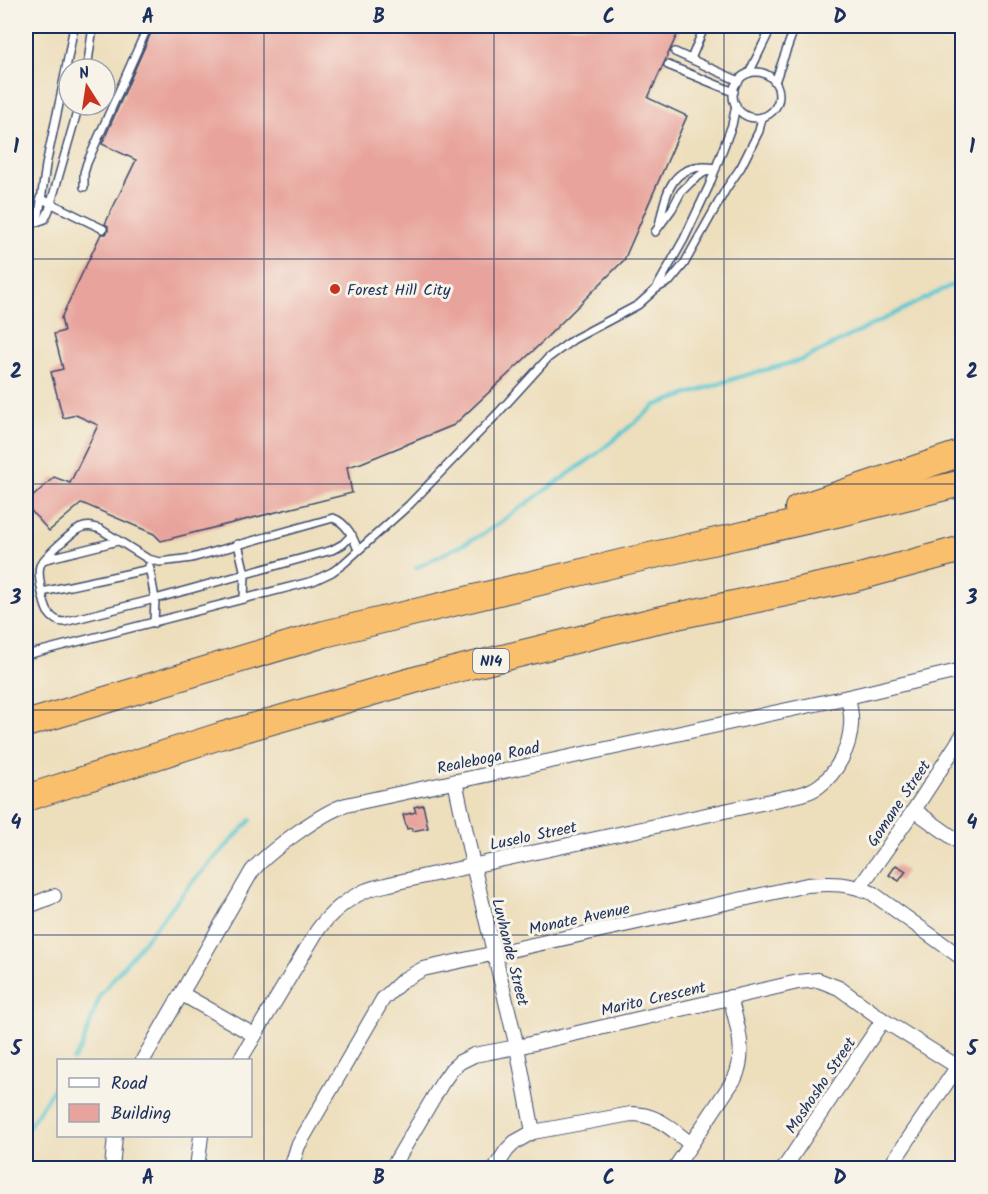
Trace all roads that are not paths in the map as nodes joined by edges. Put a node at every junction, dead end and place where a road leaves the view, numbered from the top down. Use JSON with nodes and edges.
{"nodes":[{"id":1,"x":74,"y":26,"type":"edge"},
{"id":2,"x":93,"y":26,"type":"edge"},
{"id":3,"x":148,"y":26,"type":"edge"},
{"id":4,"x":772,"y":26,"type":"edge"},
{"id":5,"x":795,"y":26,"type":"edge"},
{"id":6,"x":703,"y":30,"type":"dead end"},
{"id":7,"x":675,"y":52,"type":"dead end"},
{"id":8,"x":89,"y":57,"type":"edge"},
{"id":9,"x":691,"y":59,"type":"junction"},
{"id":10,"x":668,"y":65,"type":"dead end"},
{"id":11,"x":749,"y":73,"type":"junction"},
{"id":12,"x":739,"y":81,"type":"junction"},
{"id":13,"x":775,"y":82,"type":"junction"},
{"id":14,"x":734,"y":93,"type":"junction"},
{"id":15,"x":736,"y":105,"type":"junction"},
{"id":16,"x":76,"y":117,"type":"edge"},
{"id":17,"x":762,"y":117,"type":"junction"},
{"id":18,"x":716,"y":168,"type":"junction"},
{"id":19,"x":84,"y":187,"type":"dead end"},
{"id":20,"x":40,"y":198,"type":"junction"},
{"id":21,"x":51,"y":204,"type":"junction"},
{"id":22,"x":31,"y":224,"type":"junction"},
{"id":23,"x":103,"y":229,"type":"dead end"},
{"id":24,"x":26,"y":271,"type":"edge"},
{"id":25,"x":656,"y":289,"type":"junction"},
{"id":26,"x":567,"y":338,"type":"dead end"},
{"id":27,"x":560,"y":349,"type":"junction"},
{"id":28,"x":963,"y":453,"type":"edge"},
{"id":29,"x":963,"y":483,"type":"edge"},
{"id":30,"x":352,"y":535,"type":"junction"},
{"id":31,"x":118,"y":541,"type":"junction"},
{"id":32,"x":238,"y":544,"type":"junction"},
{"id":33,"x":963,"y":549,"type":"edge"},
{"id":34,"x":358,"y":550,"type":"junction"},
{"id":35,"x":44,"y":559,"type":"junction"},
{"id":36,"x":148,"y":559,"type":"junction"},
{"id":37,"x":632,"y":560,"type":"junction"},
{"id":38,"x":963,"y":564,"type":"edge"},
{"id":39,"x":150,"y":569,"type":"junction"},
{"id":40,"x":245,"y":574,"type":"junction"},
{"id":41,"x":852,"y":579,"type":"junction"},
{"id":42,"x":42,"y":592,"type":"junction"},
{"id":43,"x":155,"y":599,"type":"junction"},
{"id":44,"x":244,"y":599,"type":"junction"},
{"id":45,"x":154,"y":623,"type":"junction"},
{"id":46,"x":26,"y":655,"type":"edge"},
{"id":47,"x":963,"y":670,"type":"edge"},
{"id":48,"x":848,"y":697,"type":"junction"},
{"id":49,"x":26,"y":724,"type":"edge"},
{"id":50,"x":963,"y":736,"type":"edge"},
{"id":51,"x":455,"y":781,"type":"junction"},
{"id":52,"x":26,"y":798,"type":"edge"},
{"id":53,"x":914,"y":810,"type":"junction"},
{"id":54,"x":963,"y":844,"type":"edge"},
{"id":55,"x":473,"y":865,"type":"junction"},
{"id":56,"x":860,"y":887,"type":"junction"},
{"id":57,"x":54,"y":896,"type":"dead end"},
{"id":58,"x":26,"y":907,"type":"edge"},
{"id":59,"x":495,"y":954,"type":"junction"},
{"id":60,"x":963,"y":958,"type":"edge"},
{"id":61,"x":182,"y":994,"type":"junction"},
{"id":62,"x":730,"y":997,"type":"junction"},
{"id":63,"x":883,"y":1020,"type":"junction"},
{"id":64,"x":254,"y":1035,"type":"junction"},
{"id":65,"x":517,"y":1047,"type":"junction"},
{"id":66,"x":144,"y":1059,"type":"edge"},
{"id":67,"x":241,"y":1059,"type":"edge"},
{"id":68,"x":960,"y":1064,"type":"edge"},
{"id":69,"x":533,"y":1132,"type":"junction"},
{"id":70,"x":115,"y":1137,"type":"edge"},
{"id":71,"x":201,"y":1137,"type":"edge"},
{"id":72,"x":692,"y":1144,"type":"junction"},
{"id":73,"x":112,"y":1168,"type":"edge"},
{"id":74,"x":197,"y":1168,"type":"edge"},
{"id":75,"x":291,"y":1168,"type":"edge"},
{"id":76,"x":392,"y":1168,"type":"edge"},
{"id":77,"x":495,"y":1168,"type":"edge"},
{"id":78,"x":675,"y":1168,"type":"edge"},
{"id":79,"x":784,"y":1168,"type":"edge"},
{"id":80,"x":889,"y":1168,"type":"edge"}],
"edges":[{"from":1,"to":20,"type":"lane"},
{"from":2,"to":8,"type":"lane"},
{"from":3,"to":19,"type":"lane"},
{"from":4,"to":11,"type":"lane"},
{"from":5,"to":13,"type":"lane"},
{"from":6,"to":9,"type":"lane"},
{"from":7,"to":9,"type":"lane"},
{"from":9,"to":12,"type":"lane"},
{"from":10,"to":14,"type":"lane"},
{"from":11,"to":12,"type":"lane"},
{"from":11,"to":13,"type":"lane"},
{"from":12,"to":14,"type":"lane"},
{"from":13,"to":17,"type":"lane"},
{"from":14,"to":15,"type":"lane"},
{"from":15,"to":17,"type":"lane"},
{"from":15,"to":18,"type":"lane"},
{"from":16,"to":21,"type":"lane"},
{"from":17,"to":25,"type":"lane"},
{"from":18,"to":18,"type":"lane"},
{"from":18,"to":25,"type":"lane"},
{"from":20,"to":21,"type":"lane"},
{"from":20,"to":22,"type":"lane"},
{"from":21,"to":22,"type":"lane"},
{"from":21,"to":23,"type":"lane"},
{"from":22,"to":24,"type":"lane"},
{"from":25,"to":27,"type":"lane"},
{"from":26,"to":27,"type":"lane"},
{"from":27,"to":34,"type":"lane"},
{"from":28,"to":37,"type":"highway"},
{"from":29,"to":37,"type":"highway"},
{"from":30,"to":32,"type":"lane"},
{"from":30,"to":34,"type":"lane"},
{"from":30,"to":40,"type":"lane"},
{"from":31,"to":35,"type":"lane"},
{"from":31,"to":35,"type":"lane"},
{"from":31,"to":36,"type":"lane"},
{"from":32,"to":36,"type":"lane"},
{"from":32,"to":40,"type":"lane"},
{"from":33,"to":41,"type":"highway","number":"N14"},
{"from":34,"to":44,"type":"lane"},
{"from":35,"to":42,"type":"lane"},
{"from":36,"to":39,"type":"lane"},
{"from":37,"to":49,"type":"highway"},
{"from":38,"to":41,"type":"highway"},
{"from":39,"to":42,"type":"lane"},
{"from":39,"to":43,"type":"lane"},
{"from":40,"to":43,"type":"lane"},
{"from":40,"to":44,"type":"lane"},
{"from":41,"to":52,"type":"highway","number":"N14"},
{"from":42,"to":43,"type":"lane"},
{"from":43,"to":45,"type":"lane"},
{"from":44,"to":45,"type":"lane"},
{"from":45,"to":46,"type":"lane"},
{"from":47,"to":48,"type":"street","name":"Realeboga Road"},
{"from":48,"to":51,"type":"street","name":"Realeboga Road"},
{"from":48,"to":55,"type":"street","name":"Luselo Street"},
{"from":50,"to":53,"type":"street","name":"Gomane Street"},
{"from":51,"to":55,"type":"street","name":"Luvhande Street"},
{"from":51,"to":61,"type":"street","name":"Realeboga Road"},
{"from":53,"to":54,"type":"street"},
{"from":53,"to":56,"type":"street","name":"Gomane Street"},
{"from":55,"to":59,"type":"street","name":"Luvhande Street"},
{"from":55,"to":64,"type":"street","name":"Luselo Street"},
{"from":56,"to":59,"type":"street","name":"Monate Avenue"},
{"from":56,"to":60,"type":"street","name":"Monate Avenue"},
{"from":57,"to":58,"type":"street"},
{"from":59,"to":65,"type":"street","name":"Luvhande Street"},
{"from":59,"to":75,"type":"street","name":"Monate Avenue"},
{"from":61,"to":64,"type":"street"},
{"from":61,"to":66,"type":"street","name":"Realeboga Road"},
{"from":62,"to":63,"type":"street","name":"Marito Crescent"},
{"from":62,"to":65,"type":"street","name":"Marito Crescent"},
{"from":62,"to":72,"type":"street"},
{"from":63,"to":68,"type":"street","name":"Marito Crescent"},
{"from":63,"to":79,"type":"street","name":"Moshosho Street"},
{"from":64,"to":67,"type":"street","name":"Luselo Street"},
{"from":65,"to":69,"type":"street","name":"Luvhande Street"},
{"from":65,"to":76,"type":"street","name":"Marito Crescent"},
{"from":68,"to":80,"type":"street"},
{"from":69,"to":72,"type":"street"},
{"from":69,"to":77,"type":"street"},
{"from":70,"to":73,"type":"street"},
{"from":71,"to":74,"type":"street"},
{"from":72,"to":78,"type":"street"}]}
